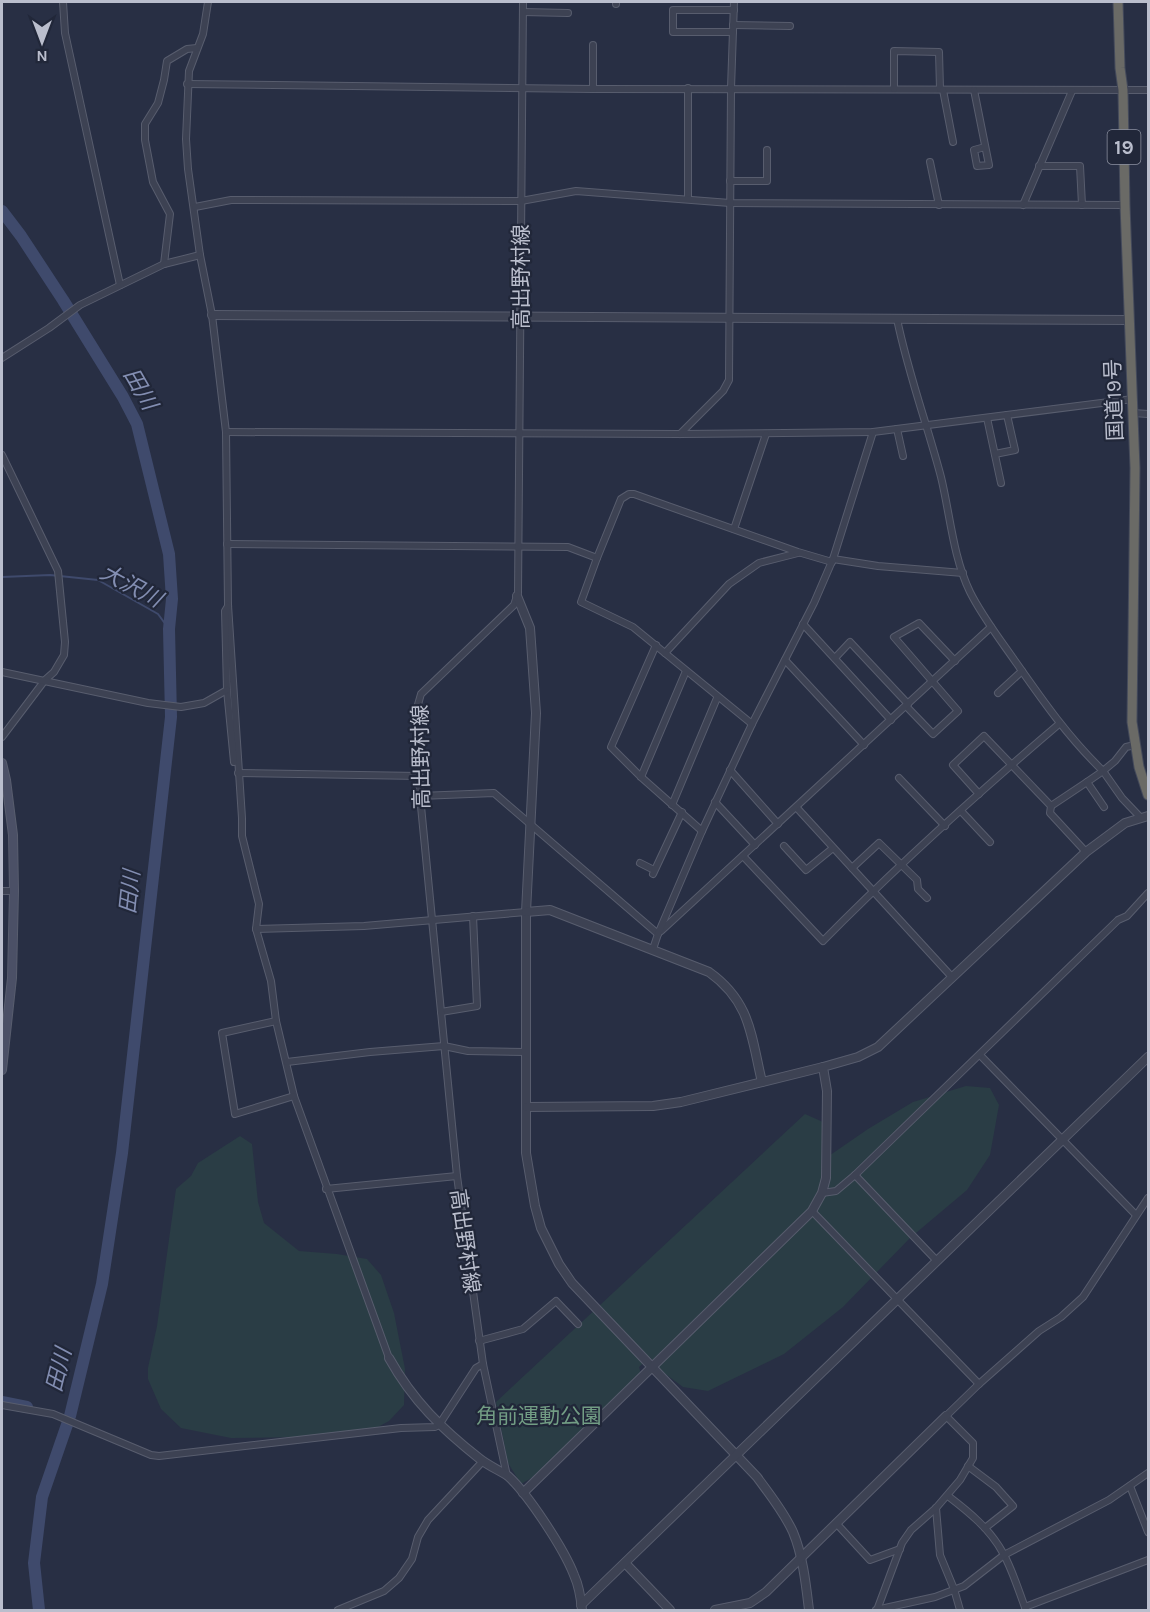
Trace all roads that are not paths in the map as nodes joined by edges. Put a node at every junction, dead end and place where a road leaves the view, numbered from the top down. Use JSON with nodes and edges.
{"nodes":[{"id":1,"x":63,"y":2,"type":"edge"},
{"id":2,"x":208,"y":2,"type":"edge"},
{"id":3,"x":523,"y":2,"type":"edge"},
{"id":4,"x":734,"y":2,"type":"edge"},
{"id":5,"x":1118,"y":2,"type":"edge"},
{"id":6,"x":734,"y":10,"type":"junction"},
{"id":7,"x":523,"y":12,"type":"junction"},
{"id":8,"x":568,"y":13,"type":"dead end"},
{"id":9,"x":790,"y":26,"type":"dead end"},
{"id":10,"x":733,"y":29,"type":"junction"},
{"id":11,"x":593,"y":45,"type":"dead end"},
{"id":12,"x":197,"y":48,"type":"junction"},
{"id":13,"x":187,"y":84,"type":"junction"},
{"id":14,"x":522,"y":87,"type":"junction"},
{"id":15,"x":688,"y":88,"type":"junction"},
{"id":16,"x":731,"y":88,"type":"junction"},
{"id":17,"x":593,"y":89,"type":"junction"},
{"id":18,"x":894,"y":89,"type":"junction"},
{"id":19,"x":942,"y":90,"type":"junction"},
{"id":20,"x":974,"y":90,"type":"junction"},
{"id":21,"x":1123,"y":90,"type":"junction"},
{"id":22,"x":1149,"y":90,"type":"edge"},
{"id":23,"x":1072,"y":91,"type":"junction"},
{"id":24,"x":953,"y":142,"type":"dead end"},
{"id":25,"x":985,"y":147,"type":"dead end"},
{"id":26,"x":767,"y":150,"type":"dead end"},
{"id":27,"x":930,"y":162,"type":"dead end"},
{"id":28,"x":1039,"y":166,"type":"junction"},
{"id":29,"x":730,"y":182,"type":"junction"},
{"id":30,"x":688,"y":200,"type":"junction"},
{"id":31,"x":520,"y":201,"type":"junction"},
{"id":32,"x":730,"y":203,"type":"junction"},
{"id":33,"x":939,"y":205,"type":"junction"},
{"id":34,"x":1023,"y":205,"type":"junction"},
{"id":35,"x":1082,"y":205,"type":"junction"},
{"id":36,"x":1125,"y":205,"type":"junction"},
{"id":37,"x":195,"y":207,"type":"junction"},
{"id":38,"x":200,"y":255,"type":"junction"},
{"id":39,"x":164,"y":264,"type":"junction"},
{"id":40,"x":120,"y":285,"type":"junction"},
{"id":41,"x":212,"y":315,"type":"junction"},
{"id":42,"x":521,"y":316,"type":"junction"},
{"id":43,"x":729,"y":317,"type":"junction"},
{"id":44,"x":897,"y":319,"type":"junction"},
{"id":45,"x":1129,"y":320,"type":"junction"},
{"id":46,"x":2,"y":358,"type":"edge"},
{"id":47,"x":1133,"y":399,"type":"junction"},
{"id":48,"x":1133,"y":412,"type":"junction"},
{"id":49,"x":1149,"y":414,"type":"edge"},
{"id":50,"x":1007,"y":415,"type":"junction"},
{"id":51,"x":987,"y":418,"type":"junction"},
{"id":52,"x":927,"y":426,"type":"junction"},
{"id":53,"x":897,"y":429,"type":"junction"},
{"id":54,"x":226,"y":432,"type":"junction"},
{"id":55,"x":519,"y":432,"type":"junction"},
{"id":56,"x":873,"y":432,"type":"junction"},
{"id":57,"x":680,"y":434,"type":"junction"},
{"id":58,"x":766,"y":434,"type":"junction"},
{"id":59,"x":995,"y":454,"type":"junction"},
{"id":60,"x":2,"y":455,"type":"edge"},
{"id":61,"x":903,"y":456,"type":"dead end"},
{"id":62,"x":1001,"y":483,"type":"dead end"},
{"id":63,"x":734,"y":529,"type":"junction"},
{"id":64,"x":227,"y":543,"type":"junction"},
{"id":65,"x":519,"y":547,"type":"junction"},
{"id":66,"x":798,"y":552,"type":"junction"},
{"id":67,"x":597,"y":558,"type":"junction"},
{"id":68,"x":833,"y":561,"type":"junction"},
{"id":69,"x":963,"y":573,"type":"junction"},
{"id":70,"x":517,"y":596,"type":"junction"},
{"id":71,"x":228,"y":605,"type":"junction"},
{"id":72,"x":803,"y":624,"type":"junction"},
{"id":73,"x":992,"y":627,"type":"junction"},
{"id":74,"x":656,"y":645,"type":"junction"},
{"id":75,"x":665,"y":653,"type":"junction"},
{"id":76,"x":835,"y":658,"type":"junction"},
{"id":77,"x":785,"y":660,"type":"junction"},
{"id":78,"x":955,"y":661,"type":"junction"},
{"id":79,"x":686,"y":671,"type":"junction"},
{"id":80,"x":1022,"y":671,"type":"junction"},
{"id":81,"x":2,"y":672,"type":"edge"},
{"id":82,"x":45,"y":680,"type":"junction"},
{"id":83,"x":932,"y":682,"type":"junction"},
{"id":84,"x":227,"y":690,"type":"junction"},
{"id":85,"x":998,"y":693,"type":"dead end"},
{"id":86,"x":717,"y":698,"type":"junction"},
{"id":87,"x":907,"y":705,"type":"junction"},
{"id":88,"x":891,"y":720,"type":"junction"},
{"id":89,"x":752,"y":724,"type":"junction"},
{"id":90,"x":1059,"y":724,"type":"junction"},
{"id":91,"x":2,"y":737,"type":"edge"},
{"id":92,"x":864,"y":745,"type":"junction"},
{"id":93,"x":1135,"y":745,"type":"junction"},
{"id":94,"x":2,"y":763,"type":"edge"},
{"id":95,"x":1011,"y":765,"type":"junction"},
{"id":96,"x":730,"y":770,"type":"junction"},
{"id":97,"x":1103,"y":771,"type":"junction"},
{"id":98,"x":238,"y":773,"type":"junction"},
{"id":99,"x":419,"y":776,"type":"junction"},
{"id":100,"x":641,"y":777,"type":"junction"},
{"id":101,"x":899,"y":778,"type":"dead end"},
{"id":102,"x":1087,"y":782,"type":"junction"},
{"id":103,"x":979,"y":794,"type":"junction"},
{"id":104,"x":1149,"y":795,"type":"edge"},
{"id":105,"x":420,"y":796,"type":"junction"},
{"id":106,"x":715,"y":802,"type":"junction"},
{"id":107,"x":672,"y":805,"type":"junction"},
{"id":108,"x":1051,"y":806,"type":"junction"},
{"id":109,"x":1104,"y":807,"type":"dead end"},
{"id":110,"x":797,"y":808,"type":"junction"},
{"id":111,"x":962,"y":811,"type":"junction"},
{"id":112,"x":682,"y":813,"type":"junction"},
{"id":113,"x":1145,"y":817,"type":"edge"},
{"id":114,"x":778,"y":824,"type":"junction"},
{"id":115,"x":531,"y":825,"type":"junction"},
{"id":116,"x":945,"y":826,"type":"junction"},
{"id":117,"x":702,"y":831,"type":"junction"},
{"id":118,"x":990,"y":842,"type":"dead end"},
{"id":119,"x":755,"y":845,"type":"junction"},
{"id":120,"x":784,"y":846,"type":"dead end"},
{"id":121,"x":833,"y":848,"type":"junction"},
{"id":122,"x":1086,"y":852,"type":"junction"},
{"id":123,"x":743,"y":856,"type":"junction"},
{"id":124,"x":640,"y":863,"type":"dead end"},
{"id":125,"x":902,"y":864,"type":"junction"},
{"id":126,"x":852,"y":868,"type":"junction"},
{"id":127,"x":2,"y":891,"type":"edge"},
{"id":128,"x":14,"y":891,"type":"junction"},
{"id":129,"x":872,"y":891,"type":"junction"},
{"id":130,"x":1149,"y":893,"type":"edge"},
{"id":131,"x":927,"y":898,"type":"dead end"},
{"id":132,"x":526,"y":912,"type":"junction"},
{"id":133,"x":473,"y":916,"type":"junction"},
{"id":134,"x":431,"y":920,"type":"junction"},
{"id":135,"x":256,"y":929,"type":"junction"},
{"id":136,"x":658,"y":934,"type":"junction"},
{"id":137,"x":653,"y":949,"type":"junction"},
{"id":138,"x":951,"y":976,"type":"junction"},
{"id":139,"x":441,"y":1012,"type":"junction"},
{"id":140,"x":276,"y":1021,"type":"junction"},
{"id":141,"x":444,"y":1046,"type":"junction"},
{"id":142,"x":525,"y":1052,"type":"junction"},
{"id":143,"x":980,"y":1054,"type":"junction"},
{"id":144,"x":1149,"y":1057,"type":"edge"},
{"id":145,"x":287,"y":1062,"type":"junction"},
{"id":146,"x":823,"y":1067,"type":"junction"},
{"id":147,"x":2,"y":1070,"type":"edge"},
{"id":148,"x":762,"y":1082,"type":"junction"},
{"id":149,"x":294,"y":1095,"type":"junction"},
{"id":150,"x":527,"y":1107,"type":"junction"},
{"id":151,"x":1062,"y":1140,"type":"junction"},
{"id":152,"x":855,"y":1175,"type":"junction"},
{"id":153,"x":457,"y":1176,"type":"junction"},
{"id":154,"x":326,"y":1189,"type":"junction"},
{"id":155,"x":822,"y":1193,"type":"junction"},
{"id":156,"x":1149,"y":1198,"type":"edge"},
{"id":157,"x":812,"y":1211,"type":"junction"},
{"id":158,"x":1136,"y":1215,"type":"junction"},
{"id":159,"x":937,"y":1261,"type":"junction"},
{"id":160,"x":897,"y":1299,"type":"junction"},
{"id":161,"x":578,"y":1324,"type":"dead end"},
{"id":162,"x":479,"y":1341,"type":"junction"},
{"id":163,"x":389,"y":1358,"type":"joint"},
{"id":164,"x":483,"y":1364,"type":"junction"},
{"id":165,"x":652,"y":1369,"type":"junction"},
{"id":166,"x":979,"y":1384,"type":"junction"},
{"id":167,"x":2,"y":1405,"type":"edge"},
{"id":168,"x":946,"y":1416,"type":"junction"},
{"id":169,"x":439,"y":1425,"type":"junction"},
{"id":170,"x":736,"y":1455,"type":"junction"},
{"id":171,"x":483,"y":1461,"type":"junction"},
{"id":172,"x":968,"y":1466,"type":"junction"},
{"id":173,"x":1149,"y":1473,"type":"edge"},
{"id":174,"x":507,"y":1476,"type":"junction"},
{"id":175,"x":1130,"y":1486,"type":"junction"},
{"id":176,"x":524,"y":1493,"type":"junction"},
{"id":177,"x":948,"y":1496,"type":"junction"},
{"id":178,"x":936,"y":1508,"type":"junction"},
{"id":179,"x":836,"y":1523,"type":"junction"},
{"id":180,"x":985,"y":1528,"type":"junction"},
{"id":181,"x":1149,"y":1532,"type":"edge"},
{"id":182,"x":900,"y":1549,"type":"junction"},
{"id":183,"x":1004,"y":1555,"type":"junction"},
{"id":184,"x":800,"y":1558,"type":"junction"},
{"id":185,"x":1149,"y":1560,"type":"edge"},
{"id":186,"x":625,"y":1563,"type":"junction"},
{"id":187,"x":954,"y":1589,"type":"junction"},
{"id":188,"x":582,"y":1608,"type":"edge"},
{"id":189,"x":1026,"y":1609,"type":"edge"},
{"id":190,"x":876,"y":1610,"type":"edge"},
{"id":191,"x":338,"y":1611,"type":"edge"},
{"id":192,"x":669,"y":1611,"type":"edge"},
{"id":193,"x":715,"y":1611,"type":"edge"},
{"id":194,"x":809,"y":1611,"type":"edge"},
{"id":195,"x":960,"y":1611,"type":"edge"}],
"edges":[{"from":1,"to":40,"type":"street"},
{"from":2,"to":12,"type":"street"},
{"from":3,"to":7,"type":"street","name":"高出野村線"},
{"from":4,"to":6,"type":"street"},
{"from":5,"to":21,"type":"highway","name":"国道19号","number":"19"},
{"from":6,"to":10,"type":"street"},
{"from":6,"to":10,"type":"street"},
{"from":7,"to":8,"type":"street"},
{"from":7,"to":14,"type":"street","name":"高出野村線"},
{"from":9,"to":10,"type":"street"},
{"from":10,"to":16,"type":"street"},
{"from":11,"to":17,"type":"street"},
{"from":12,"to":13,"type":"street"},
{"from":12,"to":39,"type":"street"},
{"from":13,"to":14,"type":"street"},
{"from":13,"to":37,"type":"street"},
{"from":14,"to":17,"type":"street"},
{"from":14,"to":31,"type":"street","name":"高出野村線"},
{"from":15,"to":16,"type":"street"},
{"from":15,"to":17,"type":"street"},
{"from":15,"to":30,"type":"street"},
{"from":16,"to":18,"type":"street"},
{"from":16,"to":29,"type":"street"},
{"from":18,"to":19,"type":"street"},
{"from":18,"to":19,"type":"street"},
{"from":19,"to":20,"type":"street"},
{"from":19,"to":24,"type":"street"},
{"from":20,"to":23,"type":"street"},
{"from":20,"to":25,"type":"street"},
{"from":21,"to":22,"type":"street"},
{"from":21,"to":23,"type":"street"},
{"from":21,"to":36,"type":"highway","name":"国道19号","number":"19"},
{"from":23,"to":28,"type":"street"},
{"from":26,"to":29,"type":"street"},
{"from":27,"to":33,"type":"street"},
{"from":28,"to":34,"type":"street"},
{"from":28,"to":35,"type":"street"},
{"from":29,"to":32,"type":"street"},
{"from":30,"to":31,"type":"street"},
{"from":30,"to":32,"type":"street"},
{"from":31,"to":37,"type":"street"},
{"from":31,"to":42,"type":"street","name":"高出野村線"},
{"from":32,"to":33,"type":"street"},
{"from":32,"to":43,"type":"street"},
{"from":33,"to":34,"type":"street"},
{"from":34,"to":35,"type":"street"},
{"from":35,"to":36,"type":"street"},
{"from":36,"to":45,"type":"highway","name":"国道19号","number":"19"},
{"from":37,"to":38,"type":"street"},
{"from":38,"to":39,"type":"street"},
{"from":38,"to":41,"type":"street"},
{"from":39,"to":40,"type":"street"},
{"from":40,"to":46,"type":"street"},
{"from":41,"to":42,"type":"street"},
{"from":41,"to":54,"type":"street"},
{"from":42,"to":43,"type":"street"},
{"from":42,"to":55,"type":"street","name":"高出野村線"},
{"from":43,"to":44,"type":"street"},
{"from":43,"to":57,"type":"street"},
{"from":44,"to":45,"type":"street"},
{"from":44,"to":52,"type":"street"},
{"from":45,"to":47,"type":"highway","name":"国道19号","number":"19"},
{"from":47,"to":48,"type":"highway","name":"国道19号","number":"19"},
{"from":47,"to":50,"type":"street"},
{"from":48,"to":49,"type":"street"},
{"from":48,"to":93,"type":"highway","name":"国道19号","number":"19"},
{"from":50,"to":51,"type":"street"},
{"from":50,"to":59,"type":"street"},
{"from":51,"to":52,"type":"street"},
{"from":51,"to":59,"type":"street"},
{"from":52,"to":53,"type":"street"},
{"from":52,"to":69,"type":"street"},
{"from":53,"to":56,"type":"street"},
{"from":53,"to":61,"type":"street"},
{"from":54,"to":55,"type":"street"},
{"from":54,"to":64,"type":"street"},
{"from":55,"to":57,"type":"street"},
{"from":55,"to":65,"type":"street","name":"高出野村線"},
{"from":56,"to":58,"type":"street"},
{"from":56,"to":68,"type":"street"},
{"from":57,"to":58,"type":"street"},
{"from":58,"to":63,"type":"street"},
{"from":59,"to":62,"type":"street"},
{"from":60,"to":82,"type":"street"},
{"from":63,"to":66,"type":"street"},
{"from":63,"to":67,"type":"street"},
{"from":64,"to":65,"type":"street"},
{"from":64,"to":71,"type":"street"},
{"from":65,"to":67,"type":"street"},
{"from":65,"to":70,"type":"street","name":"高出野村線"},
{"from":66,"to":68,"type":"street"},
{"from":66,"to":75,"type":"street"},
{"from":67,"to":74,"type":"street"},
{"from":68,"to":69,"type":"street"},
{"from":68,"to":72,"type":"street"},
{"from":69,"to":73,"type":"street"},
{"from":70,"to":99,"type":"street","name":"高出野村線"},
{"from":70,"to":115,"type":"street"},
{"from":71,"to":84,"type":"street"},
{"from":71,"to":98,"type":"street"},
{"from":72,"to":76,"type":"street"},
{"from":72,"to":77,"type":"street"},
{"from":73,"to":78,"type":"street"},
{"from":73,"to":80,"type":"street"},
{"from":74,"to":75,"type":"street"},
{"from":74,"to":100,"type":"street"},
{"from":75,"to":79,"type":"street"},
{"from":76,"to":87,"type":"street"},
{"from":76,"to":88,"type":"street"},
{"from":77,"to":89,"type":"street"},
{"from":77,"to":92,"type":"street"},
{"from":78,"to":83,"type":"street"},
{"from":78,"to":83,"type":"street"},
{"from":79,"to":86,"type":"street"},
{"from":79,"to":100,"type":"street"},
{"from":80,"to":85,"type":"street"},
{"from":80,"to":90,"type":"street"},
{"from":81,"to":82,"type":"street"},
{"from":82,"to":84,"type":"street"},
{"from":82,"to":91,"type":"street"},
{"from":83,"to":87,"type":"street"},
{"from":83,"to":87,"type":"street"},
{"from":84,"to":98,"type":"street"},
{"from":86,"to":89,"type":"street"},
{"from":86,"to":107,"type":"street"},
{"from":87,"to":88,"type":"street"},
{"from":88,"to":92,"type":"street"},
{"from":89,"to":96,"type":"street"},
{"from":90,"to":95,"type":"street"},
{"from":90,"to":97,"type":"street"},
{"from":92,"to":110,"type":"street"},
{"from":93,"to":97,"type":"street"},
{"from":93,"to":104,"type":"highway","name":"国道19号","number":"19"},
{"from":94,"to":128,"type":"main road"},
{"from":95,"to":103,"type":"street"},
{"from":95,"to":103,"type":"street"},
{"from":95,"to":108,"type":"street"},
{"from":96,"to":106,"type":"street"},
{"from":96,"to":114,"type":"street"},
{"from":97,"to":102,"type":"street"},
{"from":97,"to":113,"type":"street"},
{"from":98,"to":99,"type":"street"},
{"from":98,"to":135,"type":"street"},
{"from":99,"to":105,"type":"street","name":"高出野村線"},
{"from":100,"to":107,"type":"street"},
{"from":101,"to":116,"type":"street"},
{"from":102,"to":108,"type":"street"},
{"from":102,"to":109,"type":"street"},
{"from":103,"to":111,"type":"street"},
{"from":105,"to":115,"type":"street"},
{"from":105,"to":134,"type":"street","name":"高出野村線"},
{"from":106,"to":117,"type":"street"},
{"from":106,"to":119,"type":"street"},
{"from":107,"to":112,"type":"street"},
{"from":108,"to":122,"type":"street"},
{"from":110,"to":114,"type":"street"},
{"from":110,"to":121,"type":"street"},
{"from":111,"to":116,"type":"street"},
{"from":111,"to":118,"type":"street"},
{"from":112,"to":117,"type":"street"},
{"from":112,"to":124,"type":"street"},
{"from":113,"to":122,"type":"street"},
{"from":114,"to":119,"type":"street"},
{"from":115,"to":132,"type":"street"},
{"from":115,"to":136,"type":"street"},
{"from":116,"to":125,"type":"street"},
{"from":117,"to":136,"type":"street"},
{"from":119,"to":123,"type":"street"},
{"from":120,"to":121,"type":"street"},
{"from":121,"to":126,"type":"street"},
{"from":122,"to":138,"type":"street"},
{"from":123,"to":129,"type":"street"},
{"from":123,"to":136,"type":"street"},
{"from":125,"to":126,"type":"street"},
{"from":125,"to":129,"type":"street"},
{"from":125,"to":131,"type":"street"},
{"from":126,"to":129,"type":"street"},
{"from":127,"to":128,"type":"street"},
{"from":128,"to":147,"type":"main road"},
{"from":129,"to":138,"type":"street"},
{"from":130,"to":143,"type":"street"},
{"from":132,"to":133,"type":"street"},
{"from":132,"to":137,"type":"street"},
{"from":132,"to":142,"type":"street"},
{"from":133,"to":134,"type":"street"},
{"from":133,"to":139,"type":"street"},
{"from":134,"to":135,"type":"street"},
{"from":134,"to":139,"type":"street","name":"高出野村線"},
{"from":135,"to":140,"type":"street"},
{"from":136,"to":137,"type":"street"},
{"from":137,"to":148,"type":"street"},
{"from":138,"to":146,"type":"street"},
{"from":139,"to":141,"type":"street","name":"高出野村線"},
{"from":140,"to":145,"type":"street"},
{"from":140,"to":149,"type":"street"},
{"from":141,"to":142,"type":"street"},
{"from":141,"to":145,"type":"street"},
{"from":141,"to":153,"type":"street","name":"高出野村線"},
{"from":142,"to":150,"type":"street"},
{"from":143,"to":151,"type":"street"},
{"from":143,"to":152,"type":"street"},
{"from":144,"to":151,"type":"street"},
{"from":145,"to":149,"type":"street"},
{"from":146,"to":148,"type":"street"},
{"from":146,"to":155,"type":"street"},
{"from":148,"to":150,"type":"street"},
{"from":149,"to":154,"type":"street"},
{"from":150,"to":165,"type":"street"},
{"from":151,"to":158,"type":"street"},
{"from":151,"to":159,"type":"street"},
{"from":152,"to":155,"type":"street"},
{"from":152,"to":159,"type":"street"},
{"from":153,"to":154,"type":"street"},
{"from":153,"to":162,"type":"street","name":"高出野村線"},
{"from":154,"to":163,"type":"street"},
{"from":155,"to":157,"type":"street"},
{"from":156,"to":158,"type":"street"},
{"from":157,"to":160,"type":"street"},
{"from":157,"to":165,"type":"street"},
{"from":158,"to":166,"type":"street"},
{"from":159,"to":160,"type":"street"},
{"from":160,"to":166,"type":"street"},
{"from":160,"to":170,"type":"street"},
{"from":161,"to":162,"type":"street"},
{"from":162,"to":164,"type":"street","name":"高出野村線"},
{"from":163,"to":169,"type":"street"},
{"from":164,"to":169,"type":"street"},
{"from":164,"to":174,"type":"street","name":"高出野村線"},
{"from":165,"to":170,"type":"street"},
{"from":165,"to":176,"type":"street"},
{"from":166,"to":168,"type":"street"},
{"from":167,"to":169,"type":"street"},
{"from":168,"to":172,"type":"street"},
{"from":168,"to":179,"type":"street"},
{"from":169,"to":171,"type":"street"},
{"from":170,"to":184,"type":"street"},
{"from":170,"to":186,"type":"street"},
{"from":171,"to":174,"type":"street"},
{"from":171,"to":191,"type":"street"},
{"from":172,"to":177,"type":"street"},
{"from":172,"to":180,"type":"street"},
{"from":173,"to":175,"type":"street"},
{"from":174,"to":176,"type":"street"},
{"from":175,"to":181,"type":"street"},
{"from":175,"to":183,"type":"street"},
{"from":176,"to":188,"type":"street"},
{"from":177,"to":178,"type":"street"},
{"from":177,"to":180,"type":"street"},
{"from":178,"to":182,"type":"street"},
{"from":178,"to":187,"type":"street"},
{"from":179,"to":182,"type":"street"},
{"from":179,"to":184,"type":"street"},
{"from":180,"to":183,"type":"street"},
{"from":182,"to":190,"type":"street"},
{"from":183,"to":187,"type":"street"},
{"from":183,"to":189,"type":"street"},
{"from":184,"to":193,"type":"street"},
{"from":184,"to":194,"type":"street"},
{"from":185,"to":189,"type":"street"},
{"from":186,"to":188,"type":"street"},
{"from":186,"to":192,"type":"street"},
{"from":187,"to":190,"type":"street"},
{"from":187,"to":195,"type":"street"}]}
